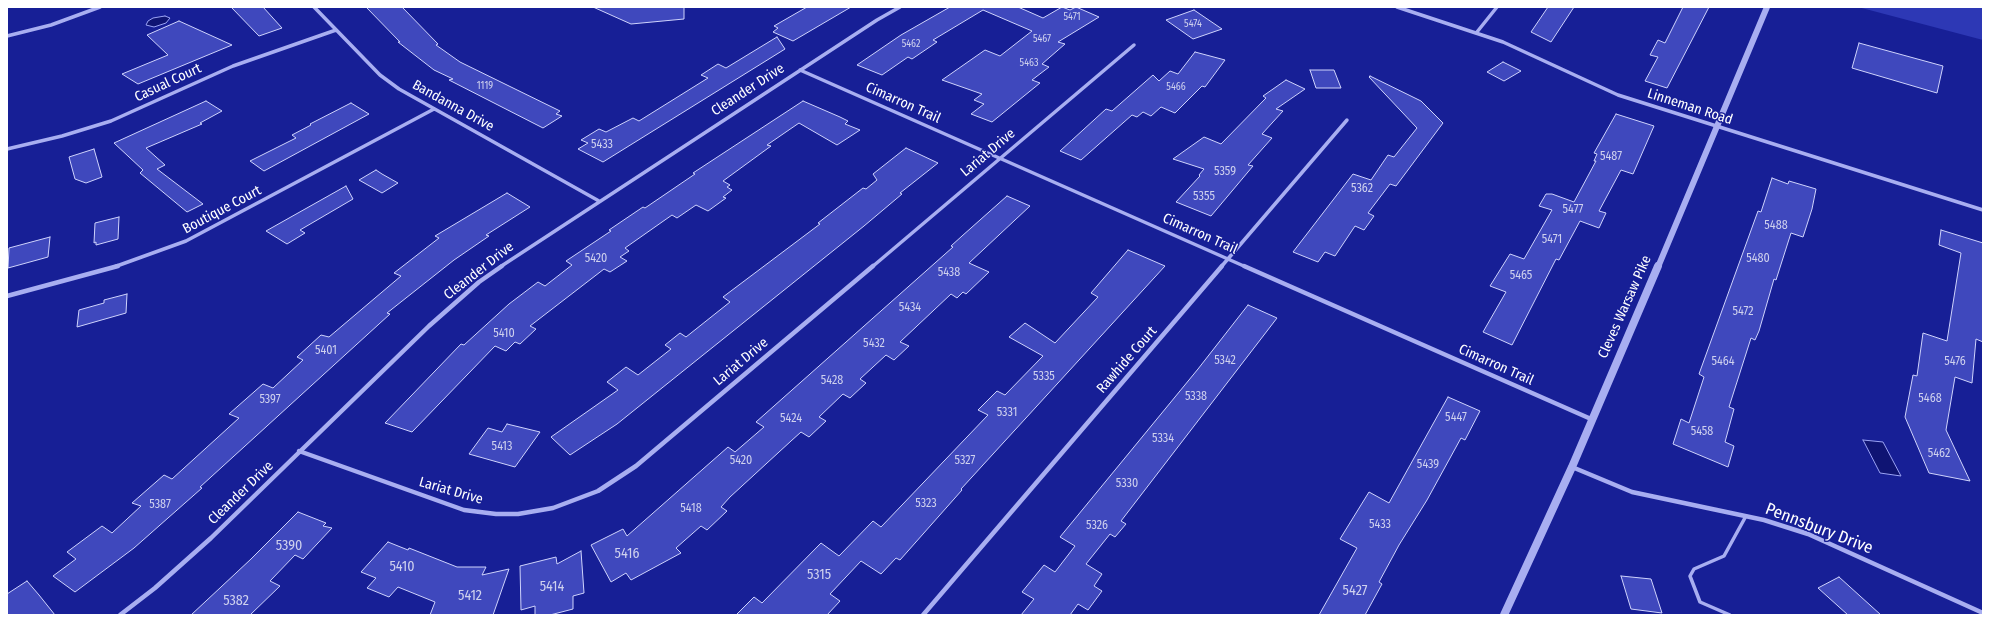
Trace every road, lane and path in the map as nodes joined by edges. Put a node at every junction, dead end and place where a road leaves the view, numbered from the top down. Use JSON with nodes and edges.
{"nodes":[{"id":1,"x":100,"y":7,"type":"edge"},
{"id":2,"x":314,"y":7,"type":"edge"},
{"id":3,"x":900,"y":7,"type":"edge"},
{"id":4,"x":1397,"y":7,"type":"edge"},
{"id":5,"x":1496,"y":7,"type":"edge"},
{"id":6,"x":1767,"y":7,"type":"edge"},
{"id":7,"x":336,"y":30,"type":"junction"},
{"id":8,"x":1477,"y":32,"type":"junction"},
{"id":9,"x":7,"y":36,"type":"edge"},
{"id":10,"x":1134,"y":45,"type":"dead end"},
{"id":11,"x":800,"y":70,"type":"junction"},
{"id":12,"x":434,"y":109,"type":"junction"},
{"id":13,"x":1347,"y":120,"type":"dead end"},
{"id":14,"x":1718,"y":127,"type":"junction"},
{"id":15,"x":7,"y":149,"type":"edge"},
{"id":16,"x":1000,"y":158,"type":"junction"},
{"id":17,"x":599,"y":201,"type":"junction"},
{"id":18,"x":1983,"y":210,"type":"edge"},
{"id":19,"x":1228,"y":259,"type":"junction"},
{"id":20,"x":7,"y":296,"type":"edge"},
{"id":21,"x":1591,"y":419,"type":"junction"},
{"id":22,"x":299,"y":451,"type":"junction"},
{"id":23,"x":1572,"y":467,"type":"junction"},
{"id":24,"x":1746,"y":516,"type":"junction"},
{"id":25,"x":1983,"y":613,"type":"edge"},
{"id":26,"x":120,"y":615,"type":"edge"},
{"id":27,"x":923,"y":615,"type":"edge"},
{"id":28,"x":1504,"y":615,"type":"edge"},
{"id":29,"x":1730,"y":615,"type":"edge"}],
"edges":[{"from":1,"to":9,"type":"street"},
{"from":2,"to":7,"type":"street","name":"Bandanna Drive"},
{"from":3,"to":11,"type":"street","name":"Cleander Drive"},
{"from":4,"to":8,"type":"street","name":"Linneman Road"},
{"from":5,"to":8,"type":"street"},
{"from":6,"to":14,"type":"street","name":"Cleves Warsaw Pike"},
{"from":7,"to":12,"type":"street","name":"Bandanna Drive"},
{"from":7,"to":15,"type":"street","name":"Casual Court"},
{"from":8,"to":14,"type":"street","name":"Linneman Road"},
{"from":10,"to":16,"type":"street","name":"Lariat Drive"},
{"from":11,"to":16,"type":"street","name":"Cimarron Trail"},
{"from":11,"to":17,"type":"street","name":"Cleander Drive"},
{"from":12,"to":17,"type":"street","name":"Bandanna Drive"},
{"from":12,"to":20,"type":"street","name":"Boutique Court"},
{"from":13,"to":19,"type":"street","name":"Rawhide Court"},
{"from":14,"to":18,"type":"street","name":"Linneman Road"},
{"from":14,"to":21,"type":"street","name":"Cleves Warsaw Pike"},
{"from":16,"to":19,"type":"street","name":"Cimarron Trail"},
{"from":16,"to":22,"type":"street","name":"Lariat Drive"},
{"from":17,"to":22,"type":"street","name":"Cleander Drive"},
{"from":19,"to":21,"type":"street","name":"Cimarron Trail"},
{"from":19,"to":27,"type":"street","name":"Rawhide Court"},
{"from":21,"to":23,"type":"street","name":"Cleves Warsaw Pike"},
{"from":22,"to":26,"type":"street","name":"Cleander Drive"},
{"from":23,"to":24,"type":"street","name":"Pennsbury Drive"},
{"from":23,"to":28,"type":"street","name":"Cleves Warsaw Pike"},
{"from":24,"to":25,"type":"street","name":"Pennsbury Drive"},
{"from":24,"to":29,"type":"lane"}]}
